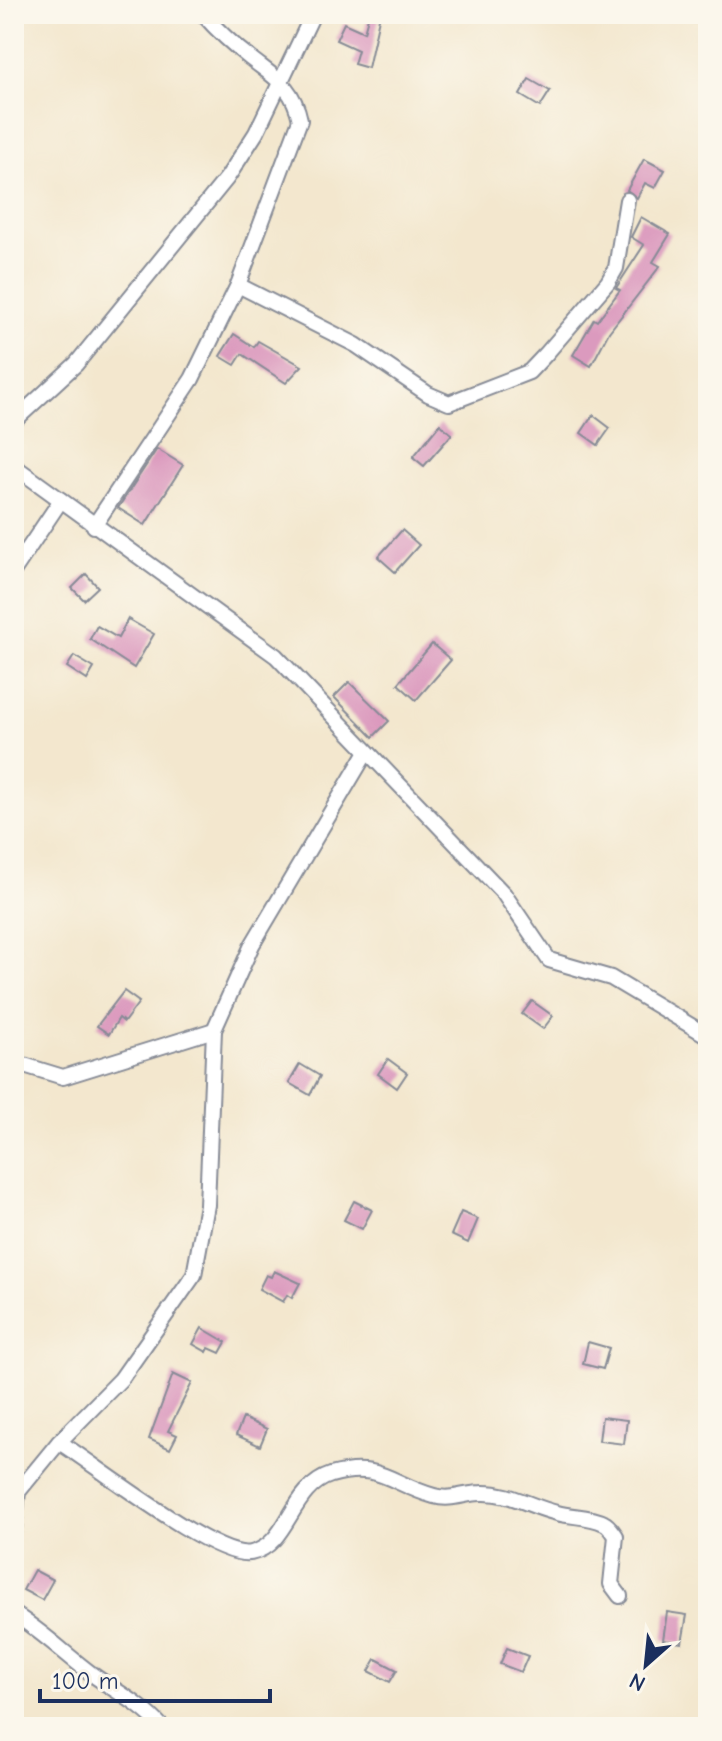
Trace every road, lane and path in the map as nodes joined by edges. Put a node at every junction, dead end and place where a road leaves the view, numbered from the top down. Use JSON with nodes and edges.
{"nodes":[{"id":1,"x":203,"y":14,"type":"edge"},
{"id":2,"x":313,"y":14,"type":"edge"},
{"id":3,"x":283,"y":80,"type":"junction"},
{"id":4,"x":627,"y":200,"type":"dead end"},
{"id":5,"x":238,"y":285,"type":"junction"},
{"id":6,"x":14,"y":421,"type":"edge"},
{"id":7,"x":14,"y":466,"type":"edge"},
{"id":8,"x":61,"y":500,"type":"junction"},
{"id":9,"x":94,"y":526,"type":"junction"},
{"id":10,"x":14,"y":570,"type":"edge"},
{"id":11,"x":366,"y":753,"type":"junction"},
{"id":12,"x":214,"y":1030,"type":"junction"},
{"id":13,"x":708,"y":1036,"type":"edge"},
{"id":14,"x":14,"y":1062,"type":"edge"},
{"id":15,"x":59,"y":1442,"type":"junction"},
{"id":16,"x":14,"y":1529,"type":"edge"},
{"id":17,"x":620,"y":1596,"type":"dead end"},
{"id":18,"x":14,"y":1614,"type":"edge"},
{"id":19,"x":162,"y":1727,"type":"edge"}],
"edges":[{"from":1,"to":3,"type":"street"},
{"from":2,"to":3,"type":"street"},
{"from":3,"to":5,"type":"street"},
{"from":3,"to":6,"type":"street"},
{"from":4,"to":5,"type":"street"},
{"from":5,"to":9,"type":"street"},
{"from":7,"to":8,"type":"street"},
{"from":8,"to":9,"type":"street"},
{"from":8,"to":10,"type":"street"},
{"from":9,"to":11,"type":"street"},
{"from":11,"to":12,"type":"street"},
{"from":11,"to":13,"type":"street"},
{"from":12,"to":14,"type":"street"},
{"from":12,"to":15,"type":"street"},
{"from":15,"to":16,"type":"street"},
{"from":15,"to":17,"type":"street"},
{"from":18,"to":19,"type":"street"}]}
